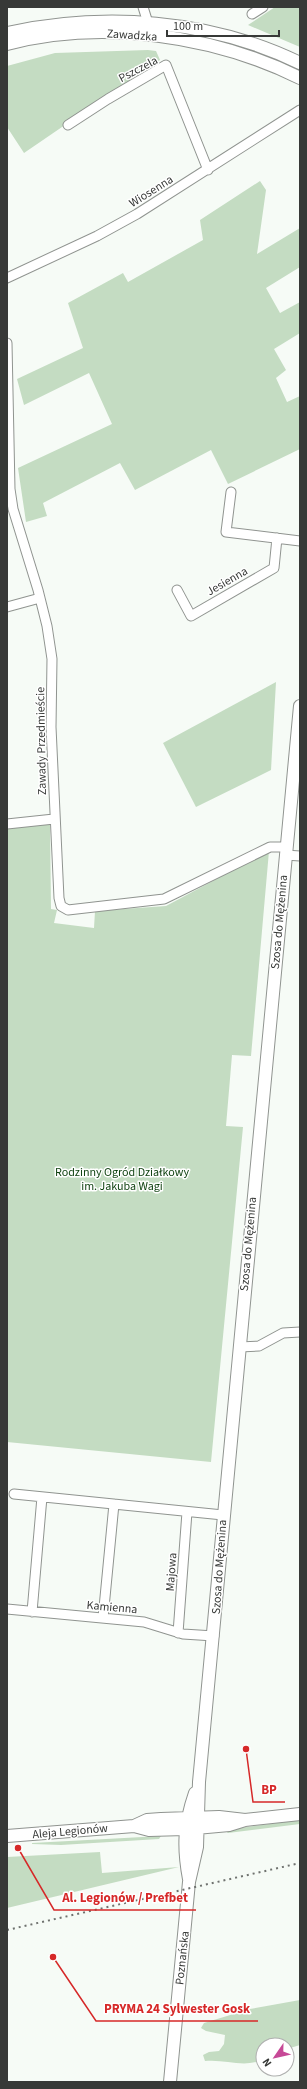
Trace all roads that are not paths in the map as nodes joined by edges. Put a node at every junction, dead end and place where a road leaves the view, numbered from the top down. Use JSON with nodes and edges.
{"nodes":[{"id":1,"x":143,"y":7,"type":"edge"},
{"id":2,"x":263,"y":7,"type":"edge"},
{"id":3,"x":252,"y":14,"type":"dead end"},
{"id":4,"x":148,"y":23,"type":"junction"},
{"id":5,"x":7,"y":33,"type":"edge"},
{"id":6,"x":7,"y":44,"type":"edge"},
{"id":7,"x":262,"y":48,"type":"junction"},
{"id":8,"x":257,"y":60,"type":"junction"},
{"id":9,"x":300,"y":63,"type":"edge"},
{"id":10,"x":300,"y":78,"type":"edge"},
{"id":11,"x":300,"y":110,"type":"edge"},
{"id":12,"x":68,"y":126,"type":"dead end"},
{"id":13,"x":208,"y":170,"type":"junction"},
{"id":14,"x":7,"y":278,"type":"edge"},
{"id":15,"x":7,"y":343,"type":"edge"},
{"id":16,"x":231,"y":492,"type":"dead end"},
{"id":17,"x":277,"y":538,"type":"junction"},
{"id":18,"x":300,"y":541,"type":"edge"},
{"id":19,"x":176,"y":590,"type":"dead end"},
{"id":20,"x":40,"y":598,"type":"junction"},
{"id":21,"x":7,"y":606,"type":"edge"},
{"id":22,"x":300,"y":706,"type":"edge"},
{"id":23,"x":54,"y":819,"type":"junction"},
{"id":24,"x":7,"y":824,"type":"edge"},
{"id":25,"x":285,"y":851,"type":"junction"},
{"id":26,"x":300,"y":856,"type":"edge"},
{"id":27,"x":300,"y":1332,"type":"edge"},
{"id":28,"x":239,"y":1347,"type":"junction"},
{"id":29,"x":14,"y":1494,"type":"dead end"},
{"id":30,"x":42,"y":1497,"type":"junction"},
{"id":31,"x":114,"y":1504,"type":"junction"},
{"id":32,"x":187,"y":1512,"type":"junction"},
{"id":33,"x":223,"y":1515,"type":"junction"},
{"id":34,"x":7,"y":1609,"type":"edge"},
{"id":35,"x":32,"y":1612,"type":"junction"},
{"id":36,"x":103,"y":1618,"type":"junction"},
{"id":37,"x":178,"y":1633,"type":"junction"},
{"id":38,"x":214,"y":1636,"type":"junction"},
{"id":39,"x":300,"y":1814,"type":"edge"},
{"id":40,"x":192,"y":1824,"type":"junction"},
{"id":41,"x":7,"y":1836,"type":"edge"},
{"id":42,"x":170,"y":2082,"type":"edge"}],
"edges":[{"from":1,"to":4,"type":"street"},
{"from":2,"to":3,"type":"street"},
{"from":4,"to":5,"type":"main road","name":"Zawadzka"},
{"from":4,"to":7,"type":"main road","name":"Zawadzka"},
{"from":6,"to":8,"type":"main road","name":"Zawadzka"},
{"from":7,"to":8,"type":"main road"},
{"from":7,"to":9,"type":"main road","name":"Zawadzka"},
{"from":8,"to":10,"type":"main road","name":"Zawadzka"},
{"from":11,"to":13,"type":"street","name":"Wiosenna"},
{"from":12,"to":13,"type":"street","name":"Pszczela"},
{"from":13,"to":14,"type":"street","name":"Wiosenna"},
{"from":15,"to":20,"type":"street","name":"Zawady Przedmieście"},
{"from":16,"to":17,"type":"street"},
{"from":17,"to":18,"type":"street"},
{"from":17,"to":19,"type":"street","name":"Jesienna"},
{"from":20,"to":21,"type":"street"},
{"from":20,"to":23,"type":"street","name":"Zawady Przedmieście"},
{"from":22,"to":25,"type":"main road","name":"Szosa do Mężenina"},
{"from":23,"to":24,"type":"street"},
{"from":23,"to":25,"type":"street","name":"Zawady Przedmieście"},
{"from":25,"to":26,"type":"street","name":"Zawady Przedmieście"},
{"from":25,"to":28,"type":"main road","name":"Szosa do Mężenina"},
{"from":27,"to":28,"type":"street"},
{"from":28,"to":33,"type":"main road","name":"Szosa do Mężenina"},
{"from":29,"to":30,"type":"street"},
{"from":30,"to":31,"type":"street"},
{"from":30,"to":35,"type":"street"},
{"from":31,"to":32,"type":"street"},
{"from":31,"to":36,"type":"street"},
{"from":32,"to":33,"type":"street"},
{"from":32,"to":37,"type":"street","name":"Majowa"},
{"from":33,"to":38,"type":"main road","name":"Szosa do Mężenina"},
{"from":34,"to":35,"type":"street","name":"Kamienna"},
{"from":35,"to":36,"type":"street","name":"Kamienna"},
{"from":36,"to":37,"type":"street","name":"Kamienna"},
{"from":37,"to":38,"type":"street","name":"Kamienna"},
{"from":38,"to":40,"type":"main road","name":"Szosa do Mężenina"},
{"from":39,"to":40,"type":"main road","name":"Aleja Legionów"},
{"from":40,"to":41,"type":"main road","name":"Aleja Legionów"},
{"from":40,"to":42,"type":"main road","name":"Poznańska"}]}
